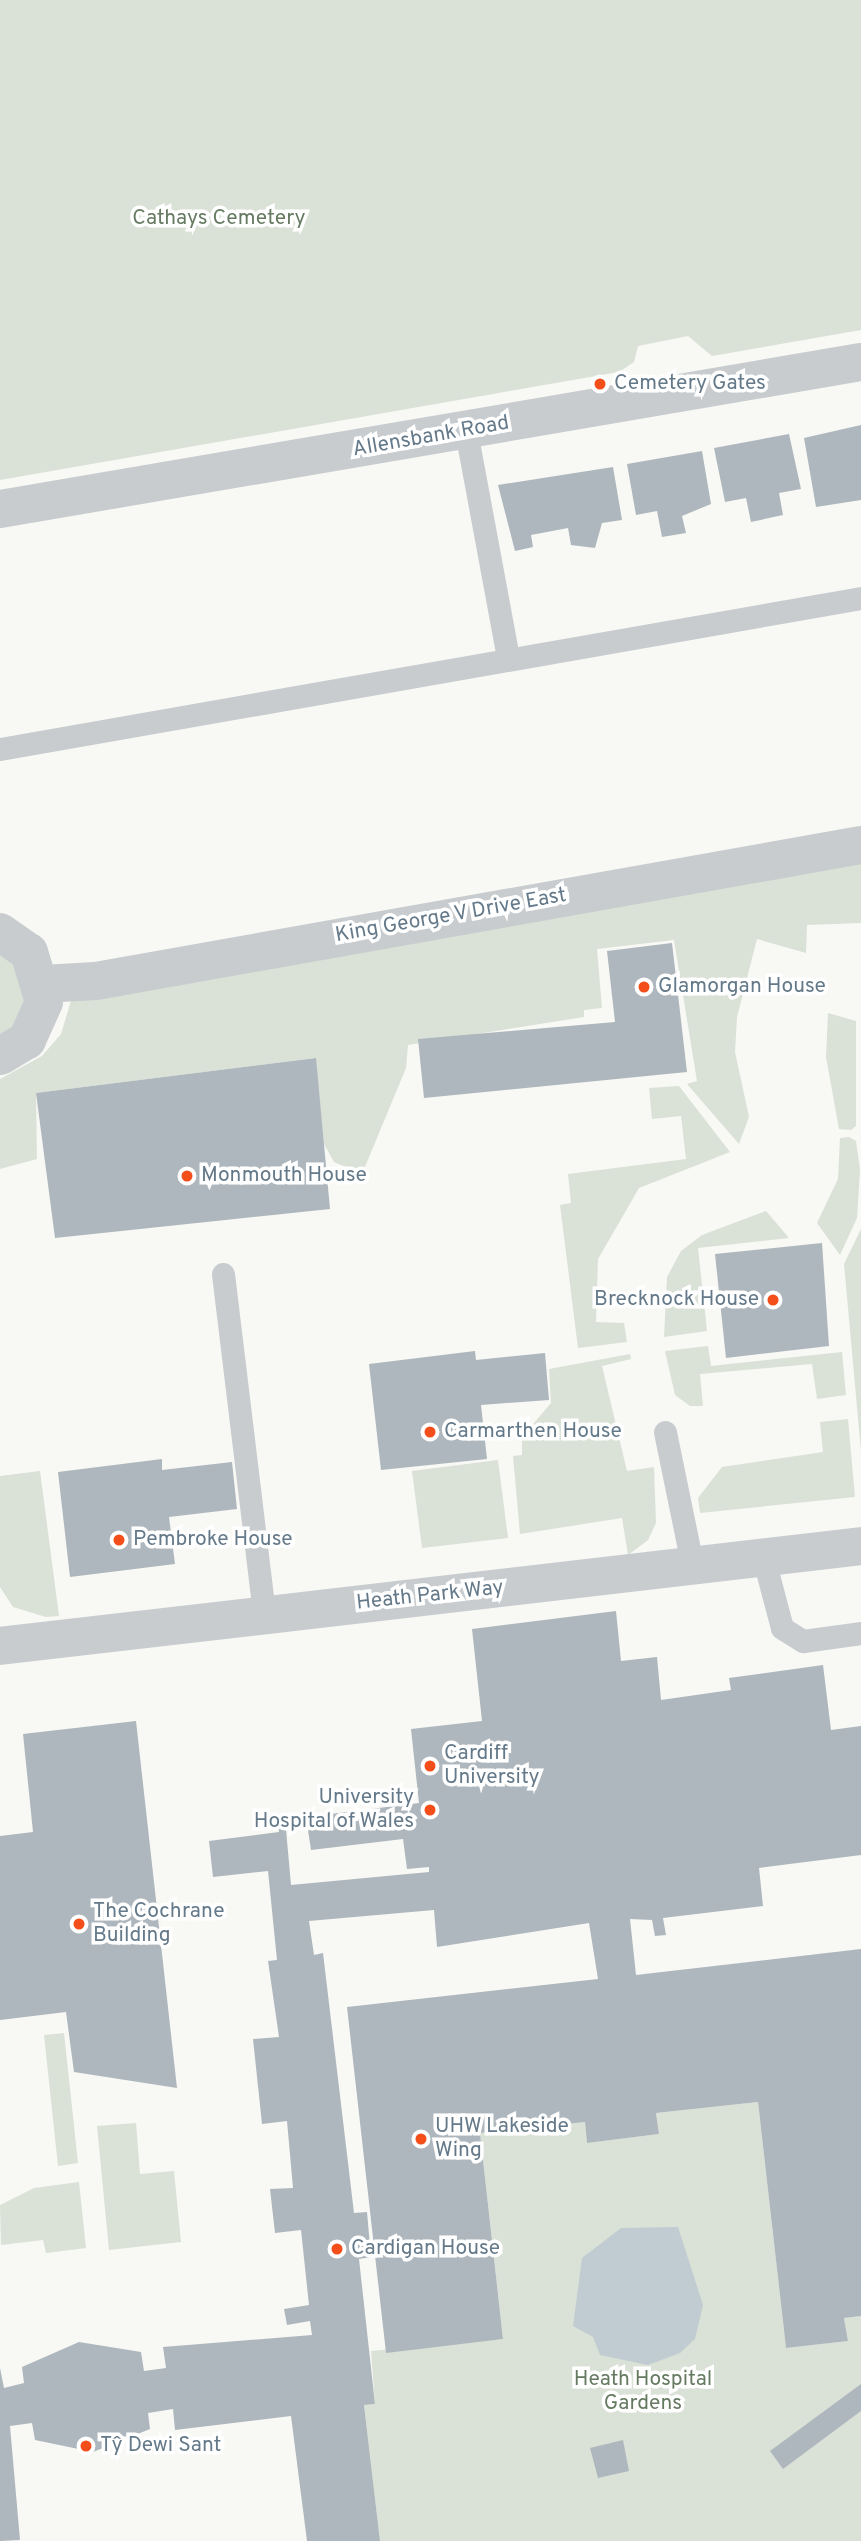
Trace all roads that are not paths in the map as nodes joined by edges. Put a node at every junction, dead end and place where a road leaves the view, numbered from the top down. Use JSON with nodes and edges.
{"nodes":[{"id":1,"x":861,"y":362,"type":"edge"},
{"id":2,"x":466,"y":431,"type":"junction"},
{"id":3,"x":0,"y":509,"type":"edge"},
{"id":4,"x":861,"y":597,"type":"edge"},
{"id":5,"x":508,"y":658,"type":"junction"},
{"id":6,"x":0,"y":749,"type":"edge"},
{"id":7,"x":861,"y":845,"type":"edge"},
{"id":8,"x":0,"y":932,"type":"edge"},
{"id":9,"x":42,"y":984,"type":"junction"},
{"id":10,"x":0,"y":1056,"type":"edge"},
{"id":11,"x":223,"y":1274,"type":"dead end"},
{"id":12,"x":665,"y":1432,"type":"dead end"},
{"id":13,"x":861,"y":1546,"type":"edge"},
{"id":14,"x":763,"y":1556,"type":"junction"},
{"id":15,"x":692,"y":1564,"type":"junction"},
{"id":16,"x":264,"y":1615,"type":"junction"},
{"id":17,"x":861,"y":1633,"type":"edge"},
{"id":18,"x":0,"y":1646,"type":"edge"}],
"edges":[{"from":1,"to":2,"type":"street","name":"Allensbank Road"},
{"from":2,"to":3,"type":"street","name":"Allensbank Road"},
{"from":2,"to":5,"type":"lane"},
{"from":4,"to":5,"type":"lane"},
{"from":5,"to":6,"type":"lane"},
{"from":7,"to":9,"type":"street","name":"King George V Drive East"},
{"from":8,"to":9,"type":"street"},
{"from":9,"to":10,"type":"street"},
{"from":11,"to":16,"type":"lane"},
{"from":12,"to":15,"type":"lane"},
{"from":13,"to":14,"type":"street","name":"Heath Park Way"},
{"from":14,"to":15,"type":"street","name":"Heath Park Way"},
{"from":14,"to":17,"type":"lane"},
{"from":15,"to":16,"type":"street","name":"Heath Park Way"},
{"from":16,"to":18,"type":"street","name":"Heath Park Way"}]}
